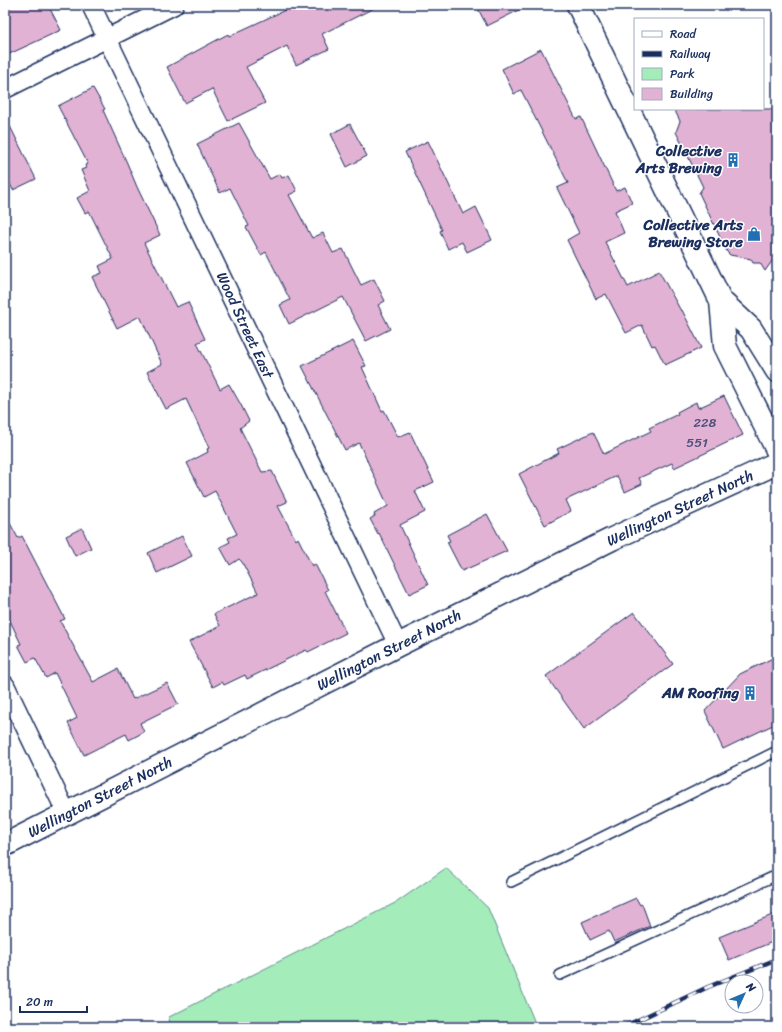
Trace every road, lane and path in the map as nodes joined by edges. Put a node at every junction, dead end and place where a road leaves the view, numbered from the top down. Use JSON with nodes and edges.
{"nodes":[{"id":1,"x":91,"y":5,"type":"edge"},
{"id":2,"x":174,"y":5,"type":"edge"},
{"id":3,"x":578,"y":5,"type":"edge"},
{"id":4,"x":108,"y":37,"type":"junction"},
{"id":5,"x":5,"y":89,"type":"edge"},
{"id":6,"x":721,"y":301,"type":"junction"},
{"id":7,"x":777,"y":371,"type":"edge"},
{"id":8,"x":777,"y":450,"type":"edge"},
{"id":9,"x":777,"y":463,"type":"edge"},
{"id":10,"x":398,"y":646,"type":"junction"},
{"id":11,"x":5,"y":685,"type":"edge"},
{"id":12,"x":777,"y":751,"type":"edge"},
{"id":13,"x":67,"y":814,"type":"junction"},
{"id":14,"x":5,"y":845,"type":"edge"},
{"id":15,"x":777,"y":875,"type":"edge"},
{"id":16,"x":512,"y":882,"type":"dead end"},
{"id":17,"x":560,"y":974,"type":"dead end"}],
"edges":[{"from":1,"to":4,"type":"street","name":"Wood Street East"},
{"from":2,"to":4,"type":"street"},
{"from":3,"to":6,"type":"main road"},
{"from":4,"to":5,"type":"street"},
{"from":4,"to":10,"type":"street","name":"Wood Street East"},
{"from":6,"to":7,"type":"main road"},
{"from":6,"to":8,"type":"main road"},
{"from":9,"to":10,"type":"main road","name":"Wellington Street North"},
{"from":10,"to":13,"type":"main road","name":"Wellington Street North"},
{"from":11,"to":13,"type":"street"},
{"from":12,"to":16,"type":"lane"},
{"from":13,"to":14,"type":"main road","name":"Wellington Street North"},
{"from":15,"to":17,"type":"lane"}]}
